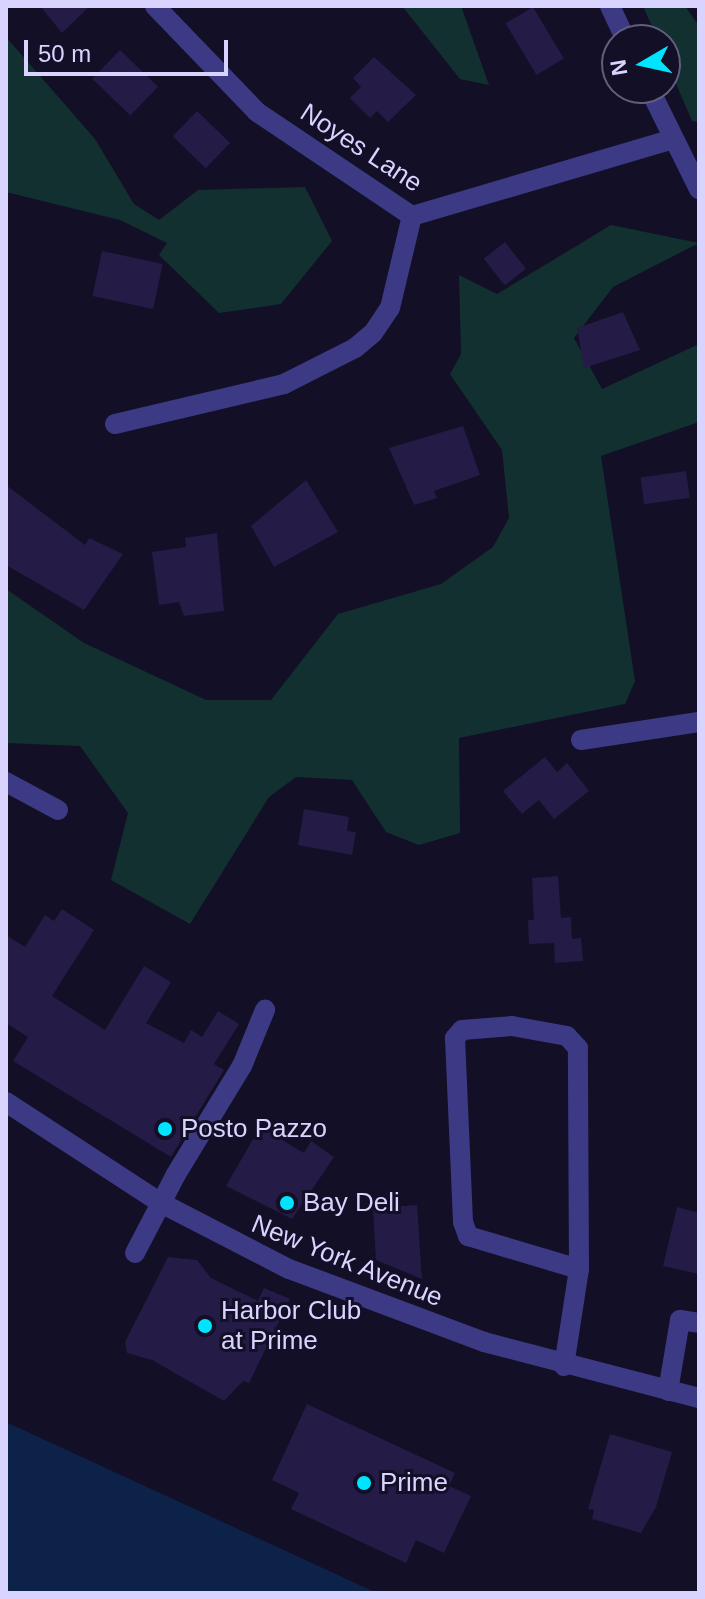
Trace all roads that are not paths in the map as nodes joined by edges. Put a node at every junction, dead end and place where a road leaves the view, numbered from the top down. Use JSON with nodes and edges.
{"nodes":[{"id":1,"x":155,"y":6,"type":"edge"},
{"id":2,"x":657,"y":104,"type":"edge"},
{"id":3,"x":673,"y":139,"type":"junction"},
{"id":4,"x":699,"y":189,"type":"edge"},
{"id":5,"x":412,"y":216,"type":"junction"},
{"id":6,"x":115,"y":424,"type":"dead end"},
{"id":7,"x":699,"y":722,"type":"edge"},
{"id":8,"x":581,"y":740,"type":"dead end"},
{"id":9,"x":6,"y":782,"type":"edge"},
{"id":10,"x":58,"y":810,"type":"dead end"},
{"id":11,"x":265,"y":1010,"type":"dead end"},
{"id":12,"x":9,"y":1111,"type":"edge"},
{"id":13,"x":161,"y":1203,"type":"junction"},
{"id":14,"x":135,"y":1253,"type":"dead end"},
{"id":15,"x":579,"y":1269,"type":"junction"},
{"id":16,"x":699,"y":1323,"type":"edge"},
{"id":17,"x":564,"y":1366,"type":"junction"},
{"id":18,"x":668,"y":1391,"type":"junction"},
{"id":19,"x":699,"y":1398,"type":"edge"}],
"edges":[{"from":1,"to":5,"type":"street","name":"Noyes Lane"},
{"from":2,"to":3,"type":"street"},
{"from":3,"to":4,"type":"street"},
{"from":3,"to":5,"type":"street","name":"Noyes Lane"},
{"from":5,"to":6,"type":"street"},
{"from":7,"to":8,"type":"street"},
{"from":9,"to":10,"type":"street"},
{"from":11,"to":13,"type":"street"},
{"from":12,"to":13,"type":"street","name":"New York Avenue"},
{"from":13,"to":14,"type":"street"},
{"from":13,"to":17,"type":"street","name":"New York Avenue"},
{"from":15,"to":15,"type":"street"},
{"from":15,"to":17,"type":"street"},
{"from":16,"to":18,"type":"street"},
{"from":17,"to":18,"type":"street","name":"New York Avenue"},
{"from":18,"to":19,"type":"street","name":"New York Avenue"}]}
